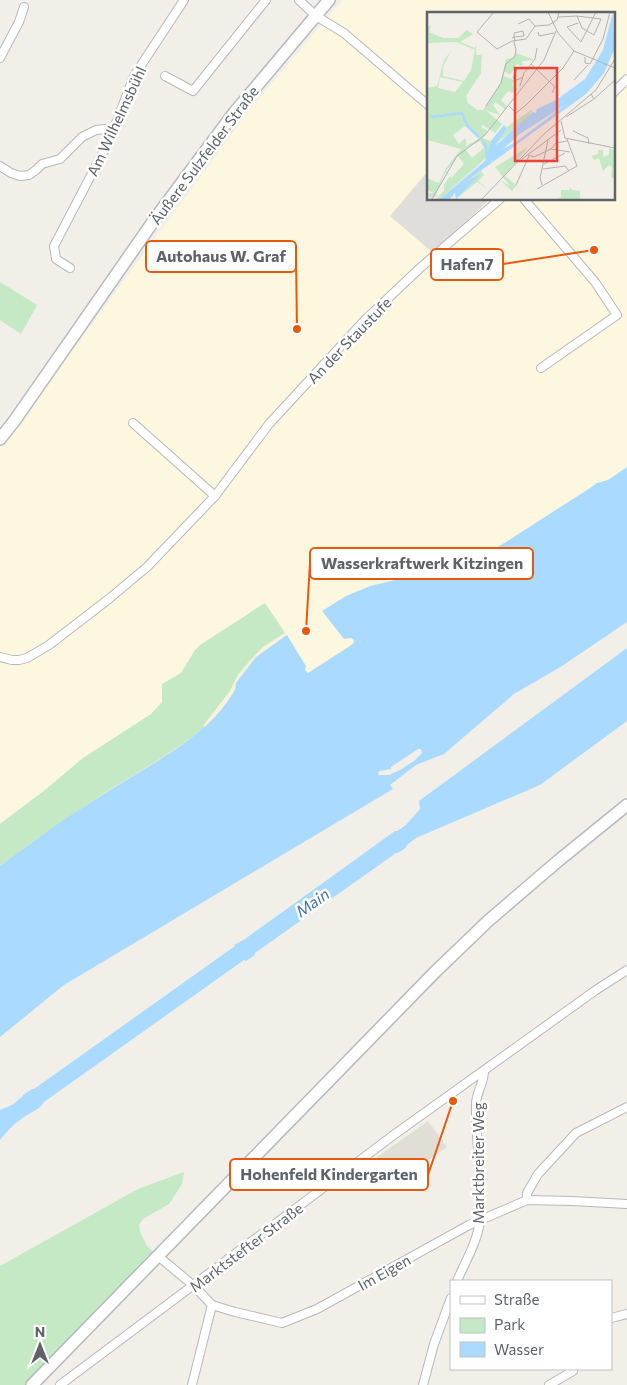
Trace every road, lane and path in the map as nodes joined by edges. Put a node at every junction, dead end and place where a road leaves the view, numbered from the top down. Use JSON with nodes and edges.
{"nodes":[{"id":1,"x":184,"y":0,"type":"edge"},
{"id":2,"x":266,"y":0,"type":"edge"},
{"id":3,"x":299,"y":0,"type":"edge"},
{"id":4,"x":329,"y":0,"type":"edge"},
{"id":5,"x":24,"y":7,"type":"dead end"},
{"id":6,"x":316,"y":16,"type":"junction"},
{"id":7,"x":0,"y":58,"type":"edge"},
{"id":8,"x":165,"y":76,"type":"dead end"},
{"id":9,"x":627,"y":79,"type":"edge"},
{"id":10,"x":614,"y":92,"type":"edge"},
{"id":11,"x":427,"y":104,"type":"edge"},
{"id":12,"x":114,"y":128,"type":"junction"},
{"id":13,"x":0,"y":166,"type":"edge"},
{"id":14,"x":499,"y":200,"type":"edge"},
{"id":15,"x":525,"y":200,"type":"edge"},
{"id":16,"x":70,"y":268,"type":"dead end"},
{"id":17,"x":541,"y":368,"type":"dead end"},
{"id":18,"x":132,"y":422,"type":"dead end"},
{"id":19,"x":0,"y":439,"type":"edge"},
{"id":20,"x":215,"y":496,"type":"junction"},
{"id":21,"x":0,"y":657,"type":"edge"},
{"id":22,"x":627,"y":805,"type":"edge"},
{"id":23,"x":627,"y":970,"type":"edge"},
{"id":24,"x":484,"y":1071,"type":"junction"},
{"id":25,"x":627,"y":1107,"type":"edge"},
{"id":26,"x":527,"y":1200,"type":"junction"},
{"id":27,"x":627,"y":1204,"type":"edge"},
{"id":28,"x":480,"y":1221,"type":"junction"},
{"id":29,"x":158,"y":1256,"type":"junction"},
{"id":30,"x":457,"y":1280,"type":"edge"},
{"id":31,"x":194,"y":1286,"type":"junction"},
{"id":32,"x":450,"y":1301,"type":"edge"},
{"id":33,"x":212,"y":1305,"type":"junction"},
{"id":34,"x":627,"y":1314,"type":"edge"},
{"id":35,"x":612,"y":1318,"type":"edge"},
{"id":36,"x":573,"y":1370,"type":"edge"},
{"id":37,"x":32,"y":1385,"type":"edge"},
{"id":38,"x":60,"y":1385,"type":"edge"},
{"id":39,"x":192,"y":1385,"type":"edge"},
{"id":40,"x":424,"y":1385,"type":"edge"},
{"id":41,"x":549,"y":1385,"type":"edge"}],
"edges":[{"from":1,"to":12,"type":"street","name":"Am Wilhelmsbühl"},
{"from":2,"to":8,"type":"street"},
{"from":3,"to":6,"type":"street"},
{"from":4,"to":6,"type":"main road","name":"Äußere Sulzfelder Straße"},
{"from":5,"to":7,"type":"street"},
{"from":6,"to":11,"type":"street"},
{"from":6,"to":19,"type":"main road","name":"Äußere Sulzfelder Straße"},
{"from":9,"to":10,"type":"street"},
{"from":12,"to":13,"type":"street"},
{"from":12,"to":16,"type":"street","name":"Am Wilhelmsbühl"},
{"from":14,"to":20,"type":"street","name":"An der Staustufe"},
{"from":15,"to":17,"type":"street"},
{"from":18,"to":20,"type":"street"},
{"from":20,"to":21,"type":"street","name":"An der Staustufe"},
{"from":22,"to":29,"type":"main road"},
{"from":23,"to":24,"type":"street","name":"Marktstefter Straße"},
{"from":24,"to":28,"type":"street","name":"Marktbreiter Weg"},
{"from":24,"to":31,"type":"street","name":"Marktstefter Straße"},
{"from":25,"to":26,"type":"street"},
{"from":26,"to":27,"type":"street","name":"Im Eigen"},
{"from":26,"to":28,"type":"street","name":"Im Eigen"},
{"from":28,"to":30,"type":"street","name":"Marktbreiter Weg"},
{"from":28,"to":33,"type":"street","name":"Im Eigen"},
{"from":29,"to":31,"type":"street","name":"Im Eigen"},
{"from":29,"to":37,"type":"main road"},
{"from":31,"to":33,"type":"street","name":"Im Eigen"},
{"from":31,"to":38,"type":"street","name":"Marktstefter Straße"},
{"from":32,"to":40,"type":"street"},
{"from":33,"to":39,"type":"street"},
{"from":34,"to":35,"type":"street"},
{"from":36,"to":41,"type":"street"}]}
